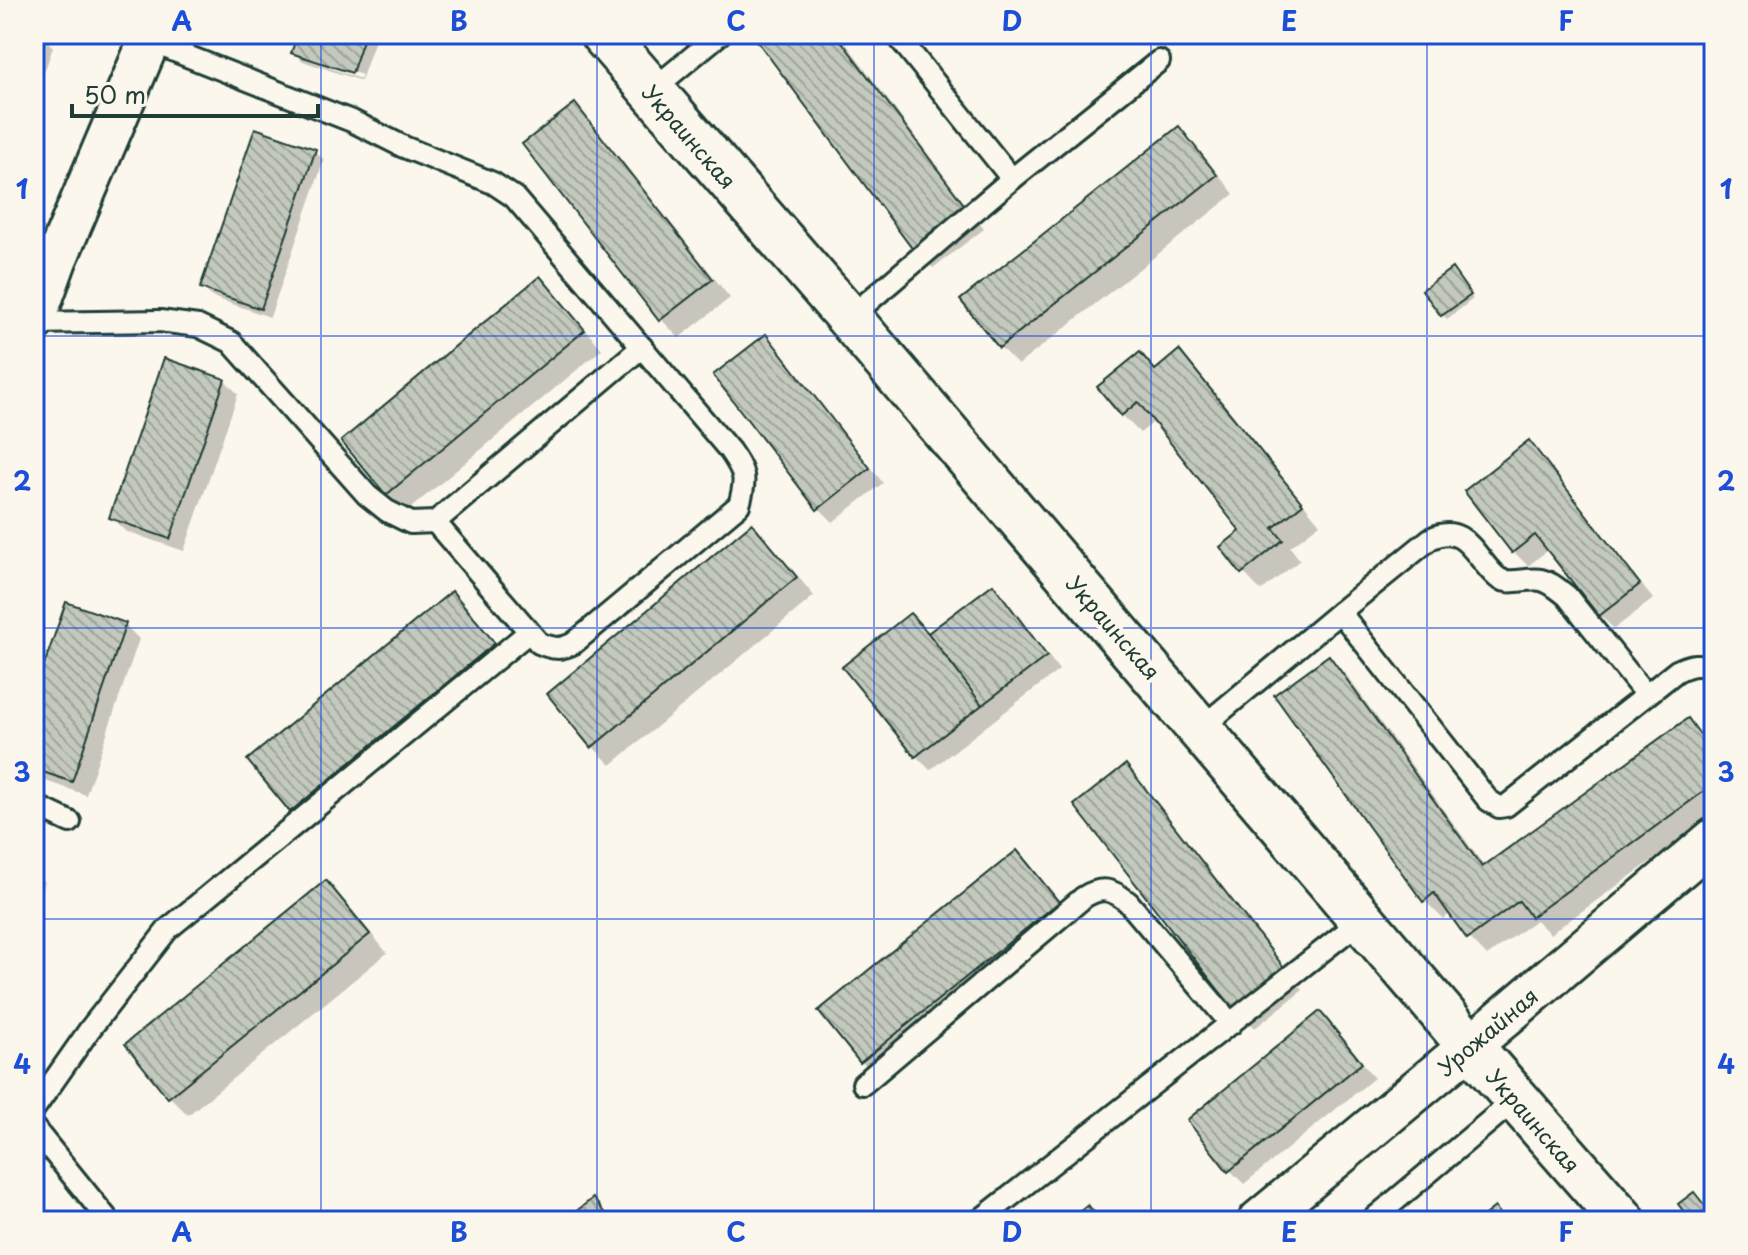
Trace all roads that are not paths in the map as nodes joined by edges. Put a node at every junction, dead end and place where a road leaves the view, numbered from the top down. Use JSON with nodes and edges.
{"nodes":[{"id":1,"x":603,"y":34,"type":"edge"},
{"id":2,"x":720,"y":34,"type":"edge"},
{"id":3,"x":896,"y":34,"type":"edge"},
{"id":4,"x":151,"y":37,"type":"edge"},
{"id":5,"x":1159,"y":61,"type":"dead end"},
{"id":6,"x":651,"y":91,"type":"junction"},
{"id":7,"x":1012,"y":179,"type":"junction"},
{"id":8,"x":45,"y":254,"type":"edge"},
{"id":9,"x":849,"y":318,"type":"junction"},
{"id":10,"x":34,"y":322,"type":"edge"},
{"id":11,"x":642,"y":347,"type":"junction"},
{"id":12,"x":435,"y":522,"type":"junction"},
{"id":13,"x":1340,"y":612,"type":"junction"},
{"id":14,"x":529,"y":632,"type":"junction"},
{"id":15,"x":1714,"y":668,"type":"edge"},
{"id":16,"x":1646,"y":695,"type":"junction"},
{"id":17,"x":1201,"y":728,"type":"junction"},
{"id":18,"x":34,"y":805,"type":"edge"},
{"id":19,"x":70,"y":822,"type":"dead end"},
{"id":20,"x":1714,"y":839,"type":"edge"},
{"id":21,"x":1363,"y":919,"type":"junction"},
{"id":22,"x":1231,"y":1024,"type":"junction"},
{"id":23,"x":1470,"y":1046,"type":"junction"},
{"id":24,"x":863,"y":1084,"type":"dead end"},
{"id":25,"x":1516,"y":1099,"type":"junction"},
{"id":26,"x":34,"y":1109,"type":"edge"},
{"id":27,"x":34,"y":1128,"type":"edge"},
{"id":28,"x":109,"y":1221,"type":"edge"},
{"id":29,"x":979,"y":1221,"type":"edge"},
{"id":30,"x":1259,"y":1221,"type":"edge"},
{"id":31,"x":1371,"y":1221,"type":"edge"},
{"id":32,"x":1623,"y":1221,"type":"edge"}],
"edges":[{"from":1,"to":6,"type":"street","name":"Украинская"},
{"from":2,"to":6,"type":"lane"},
{"from":3,"to":7,"type":"lane"},
{"from":4,"to":8,"type":"street"},
{"from":4,"to":11,"type":"lane"},
{"from":5,"to":7,"type":"lane"},
{"from":6,"to":9,"type":"street","name":"Украинская"},
{"from":7,"to":9,"type":"lane"},
{"from":8,"to":10,"type":"street"},
{"from":9,"to":17,"type":"street","name":"Украинская"},
{"from":10,"to":12,"type":"lane"},
{"from":11,"to":12,"type":"lane"},
{"from":11,"to":14,"type":"lane"},
{"from":12,"to":14,"type":"lane"},
{"from":13,"to":16,"type":"lane"},
{"from":13,"to":16,"type":"lane"},
{"from":13,"to":17,"type":"lane"},
{"from":14,"to":26,"type":"lane"},
{"from":15,"to":16,"type":"lane"},
{"from":17,"to":21,"type":"street","name":"Украинская"},
{"from":18,"to":19,"type":"lane"},
{"from":20,"to":23,"type":"street","name":"Урожайная"},
{"from":21,"to":22,"type":"lane"},
{"from":21,"to":23,"type":"street","name":"Украинская"},
{"from":22,"to":24,"type":"lane"},
{"from":22,"to":29,"type":"lane"},
{"from":23,"to":25,"type":"street","name":"Украинская"},
{"from":23,"to":30,"type":"street","name":"Урожайная"},
{"from":25,"to":31,"type":"lane"},
{"from":25,"to":32,"type":"street","name":"Украинская"},
{"from":27,"to":28,"type":"lane"}]}
